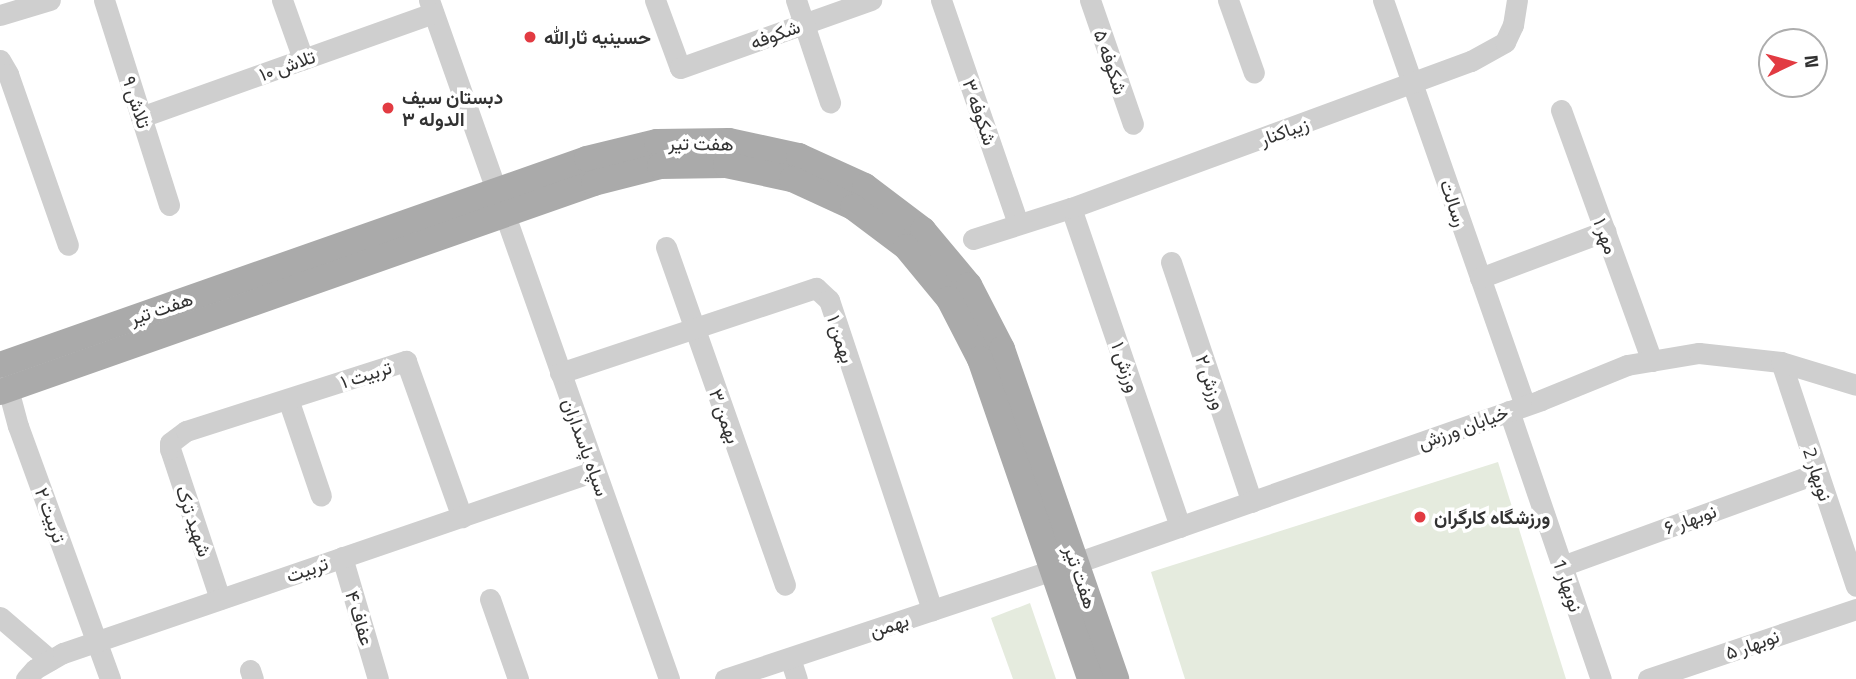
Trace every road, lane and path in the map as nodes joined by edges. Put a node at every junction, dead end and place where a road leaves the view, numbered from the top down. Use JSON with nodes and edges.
{"nodes":[{"id":1,"x":50,"y":0,"type":"edge"},
{"id":2,"x":104,"y":0,"type":"edge"},
{"id":3,"x":282,"y":0,"type":"edge"},
{"id":4,"x":655,"y":0,"type":"edge"},
{"id":5,"x":796,"y":0,"type":"edge"},
{"id":6,"x":871,"y":0,"type":"edge"},
{"id":7,"x":941,"y":0,"type":"edge"},
{"id":8,"x":1090,"y":0,"type":"edge"},
{"id":9,"x":1228,"y":0,"type":"edge"},
{"id":10,"x":1383,"y":0,"type":"edge"},
{"id":11,"x":1517,"y":0,"type":"edge"},
{"id":12,"x":431,"y":6,"type":"edge"},
{"id":13,"x":0,"y":15,"type":"edge"},
{"id":14,"x":804,"y":23,"type":"junction"},
{"id":15,"x":0,"y":60,"type":"edge"},
{"id":16,"x":303,"y":60,"type":"junction"},
{"id":17,"x":1254,"y":73,"type":"dead end"},
{"id":18,"x":1412,"y":83,"type":"junction"},
{"id":19,"x":830,"y":102,"type":"dead end"},
{"id":20,"x":1561,"y":110,"type":"dead end"},
{"id":21,"x":141,"y":117,"type":"junction"},
{"id":22,"x":1133,"y":124,"type":"dead end"},
{"id":23,"x":500,"y":203,"type":"junction"},
{"id":24,"x":169,"y":205,"type":"dead end"},
{"id":25,"x":1071,"y":208,"type":"junction"},
{"id":26,"x":1018,"y":224,"type":"junction"},
{"id":27,"x":1605,"y":232,"type":"junction"},
{"id":28,"x":973,"y":239,"type":"dead end"},
{"id":29,"x":68,"y":245,"type":"dead end"},
{"id":30,"x":666,"y":247,"type":"dead end"},
{"id":31,"x":1171,"y":262,"type":"dead end"},
{"id":32,"x":1480,"y":278,"type":"junction"},
{"id":33,"x":694,"y":329,"type":"junction"},
{"id":34,"x":1652,"y":361,"type":"junction"},
{"id":35,"x":1781,"y":362,"type":"junction"},
{"id":36,"x":560,"y":373,"type":"junction"},
{"id":37,"x":2,"y":378,"type":"edge"},
{"id":38,"x":1856,"y":384,"type":"edge"},
{"id":39,"x":288,"y":399,"type":"junction"},
{"id":40,"x":1517,"y":408,"type":"junction"},
{"id":41,"x":170,"y":443,"type":"joint"},
{"id":42,"x":595,"y":471,"type":"junction"},
{"id":43,"x":1818,"y":473,"type":"junction"},
{"id":44,"x":321,"y":496,"type":"dead end"},
{"id":45,"x":1252,"y":502,"type":"junction"},
{"id":46,"x":462,"y":517,"type":"junction"},
{"id":47,"x":1180,"y":527,"type":"junction"},
{"id":48,"x":342,"y":557,"type":"junction"},
{"id":49,"x":1562,"y":566,"type":"junction"},
{"id":50,"x":1064,"y":567,"type":"junction"},
{"id":51,"x":785,"y":585,"type":"dead end"},
{"id":52,"x":1856,"y":586,"type":"edge"},
{"id":53,"x":220,"y":599,"type":"junction"},
{"id":54,"x":490,"y":599,"type":"dead end"},
{"id":55,"x":1856,"y":609,"type":"edge"},
{"id":56,"x":932,"y":610,"type":"junction"},
{"id":57,"x":0,"y":617,"type":"edge"},
{"id":58,"x":97,"y":641,"type":"junction"},
{"id":59,"x":790,"y":658,"type":"junction"},
{"id":60,"x":50,"y":660,"type":"junction"},
{"id":61,"x":26,"y":679,"type":"edge"},
{"id":62,"x":110,"y":679,"type":"edge"},
{"id":63,"x":379,"y":679,"type":"edge"},
{"id":64,"x":518,"y":679,"type":"edge"},
{"id":65,"x":669,"y":679,"type":"edge"},
{"id":66,"x":725,"y":679,"type":"edge"},
{"id":67,"x":797,"y":679,"type":"edge"},
{"id":68,"x":1090,"y":679,"type":"edge"},
{"id":69,"x":1116,"y":679,"type":"edge"},
{"id":70,"x":1601,"y":679,"type":"edge"},
{"id":71,"x":1648,"y":679,"type":"edge"}],
"edges":[{"from":1,"to":13,"type":"street"},
{"from":2,"to":21,"type":"street","name":"تلاش ۹"},
{"from":3,"to":16,"type":"street"},
{"from":4,"to":14,"type":"street","name":"شکوفه"},
{"from":5,"to":14,"type":"street"},
{"from":6,"to":14,"type":"street","name":"شکوفه"},
{"from":7,"to":26,"type":"street","name":"شکوفه ۳"},
{"from":8,"to":22,"type":"street","name":"شکوفه ۵"},
{"from":9,"to":17,"type":"street"},
{"from":10,"to":18,"type":"street","name":"رسالت"},
{"from":11,"to":18,"type":"street","name":"زیباکنار"},
{"from":12,"to":16,"type":"street","name":"تلاش ۱۰"},
{"from":12,"to":23,"type":"street","name":"سپاه پاسداران"},
{"from":14,"to":19,"type":"street"},
{"from":15,"to":29,"type":"street"},
{"from":16,"to":21,"type":"street","name":"تلاش ۱۰"},
{"from":18,"to":25,"type":"street","name":"زیباکنار"},
{"from":18,"to":32,"type":"street","name":"رسالت"},
{"from":20,"to":27,"type":"street","name":"مهر ۱"},
{"from":21,"to":24,"type":"street","name":"تلاش ۹"},
{"from":23,"to":36,"type":"street","name":"سپاه پاسداران"},
{"from":23,"to":37,"type":"main road","name":"هفت تیر"},
{"from":23,"to":50,"type":"main road","name":"هفت تیر"},
{"from":25,"to":26,"type":"street","name":"زیباکنار"},
{"from":25,"to":47,"type":"street","name":"ورزش ۱"},
{"from":26,"to":28,"type":"street","name":"زیباکنار"},
{"from":27,"to":32,"type":"street"},
{"from":27,"to":34,"type":"street","name":"مهر ۱"},
{"from":30,"to":33,"type":"street","name":"بهمن ۳"},
{"from":31,"to":45,"type":"street","name":"ورزش ۲"},
{"from":32,"to":40,"type":"street","name":"رسالت"},
{"from":33,"to":36,"type":"street","name":"بهمن ۱"},
{"from":33,"to":51,"type":"street","name":"بهمن ۳"},
{"from":33,"to":56,"type":"street","name":"بهمن ۱"},
{"from":34,"to":35,"type":"street","name":"خیابان ورزش"},
{"from":34,"to":40,"type":"street","name":"خیابان ورزش"},
{"from":35,"to":38,"type":"street","name":"خیابان ورزش"},
{"from":35,"to":43,"type":"street","name":"نوبهار 2"},
{"from":36,"to":42,"type":"street","name":"سپاه پاسداران"},
{"from":37,"to":58,"type":"street","name":"تربیت ۲"},
{"from":39,"to":41,"type":"street","name":"تربیت ۱"},
{"from":39,"to":44,"type":"street"},
{"from":39,"to":46,"type":"street","name":"تربیت ۱"},
{"from":40,"to":45,"type":"street","name":"خیابان ورزش"},
{"from":40,"to":49,"type":"street","name":"نوبهار 1"},
{"from":41,"to":53,"type":"street","name":"شهید ترک"},
{"from":42,"to":46,"type":"street","name":"تربیت"},
{"from":42,"to":65,"type":"street","name":"سپاه پاسداران"},
{"from":43,"to":49,"type":"street","name":"نوبهار ۶"},
{"from":43,"to":52,"type":"street","name":"نوبهار 2"},
{"from":45,"to":47,"type":"street","name":"خیابان ورزش"},
{"from":46,"to":48,"type":"street","name":"تربیت"},
{"from":47,"to":50,"type":"street","name":"خیابان ورزش"},
{"from":48,"to":53,"type":"street","name":"تربیت"},
{"from":48,"to":63,"type":"street","name":"عفاف ۴"},
{"from":49,"to":70,"type":"street","name":"نوبهار 1"},
{"from":50,"to":56,"type":"street","name":"بهمن"},
{"from":50,"to":68,"type":"main road","name":"هفت تیر"},
{"from":50,"to":69,"type":"main road","name":"هفت تیر"},
{"from":53,"to":58,"type":"street","name":"تربیت"},
{"from":54,"to":64,"type":"street"},
{"from":55,"to":71,"type":"street","name":"نوبهار ۵"},
{"from":56,"to":59,"type":"street","name":"بهمن"},
{"from":57,"to":60,"type":"street"},
{"from":58,"to":60,"type":"street","name":"تربیت"},
{"from":58,"to":62,"type":"street","name":"تربیت ۲"},
{"from":59,"to":66,"type":"street","name":"بهمن"},
{"from":59,"to":67,"type":"street"},
{"from":60,"to":61,"type":"street","name":"تربیت"}]}
